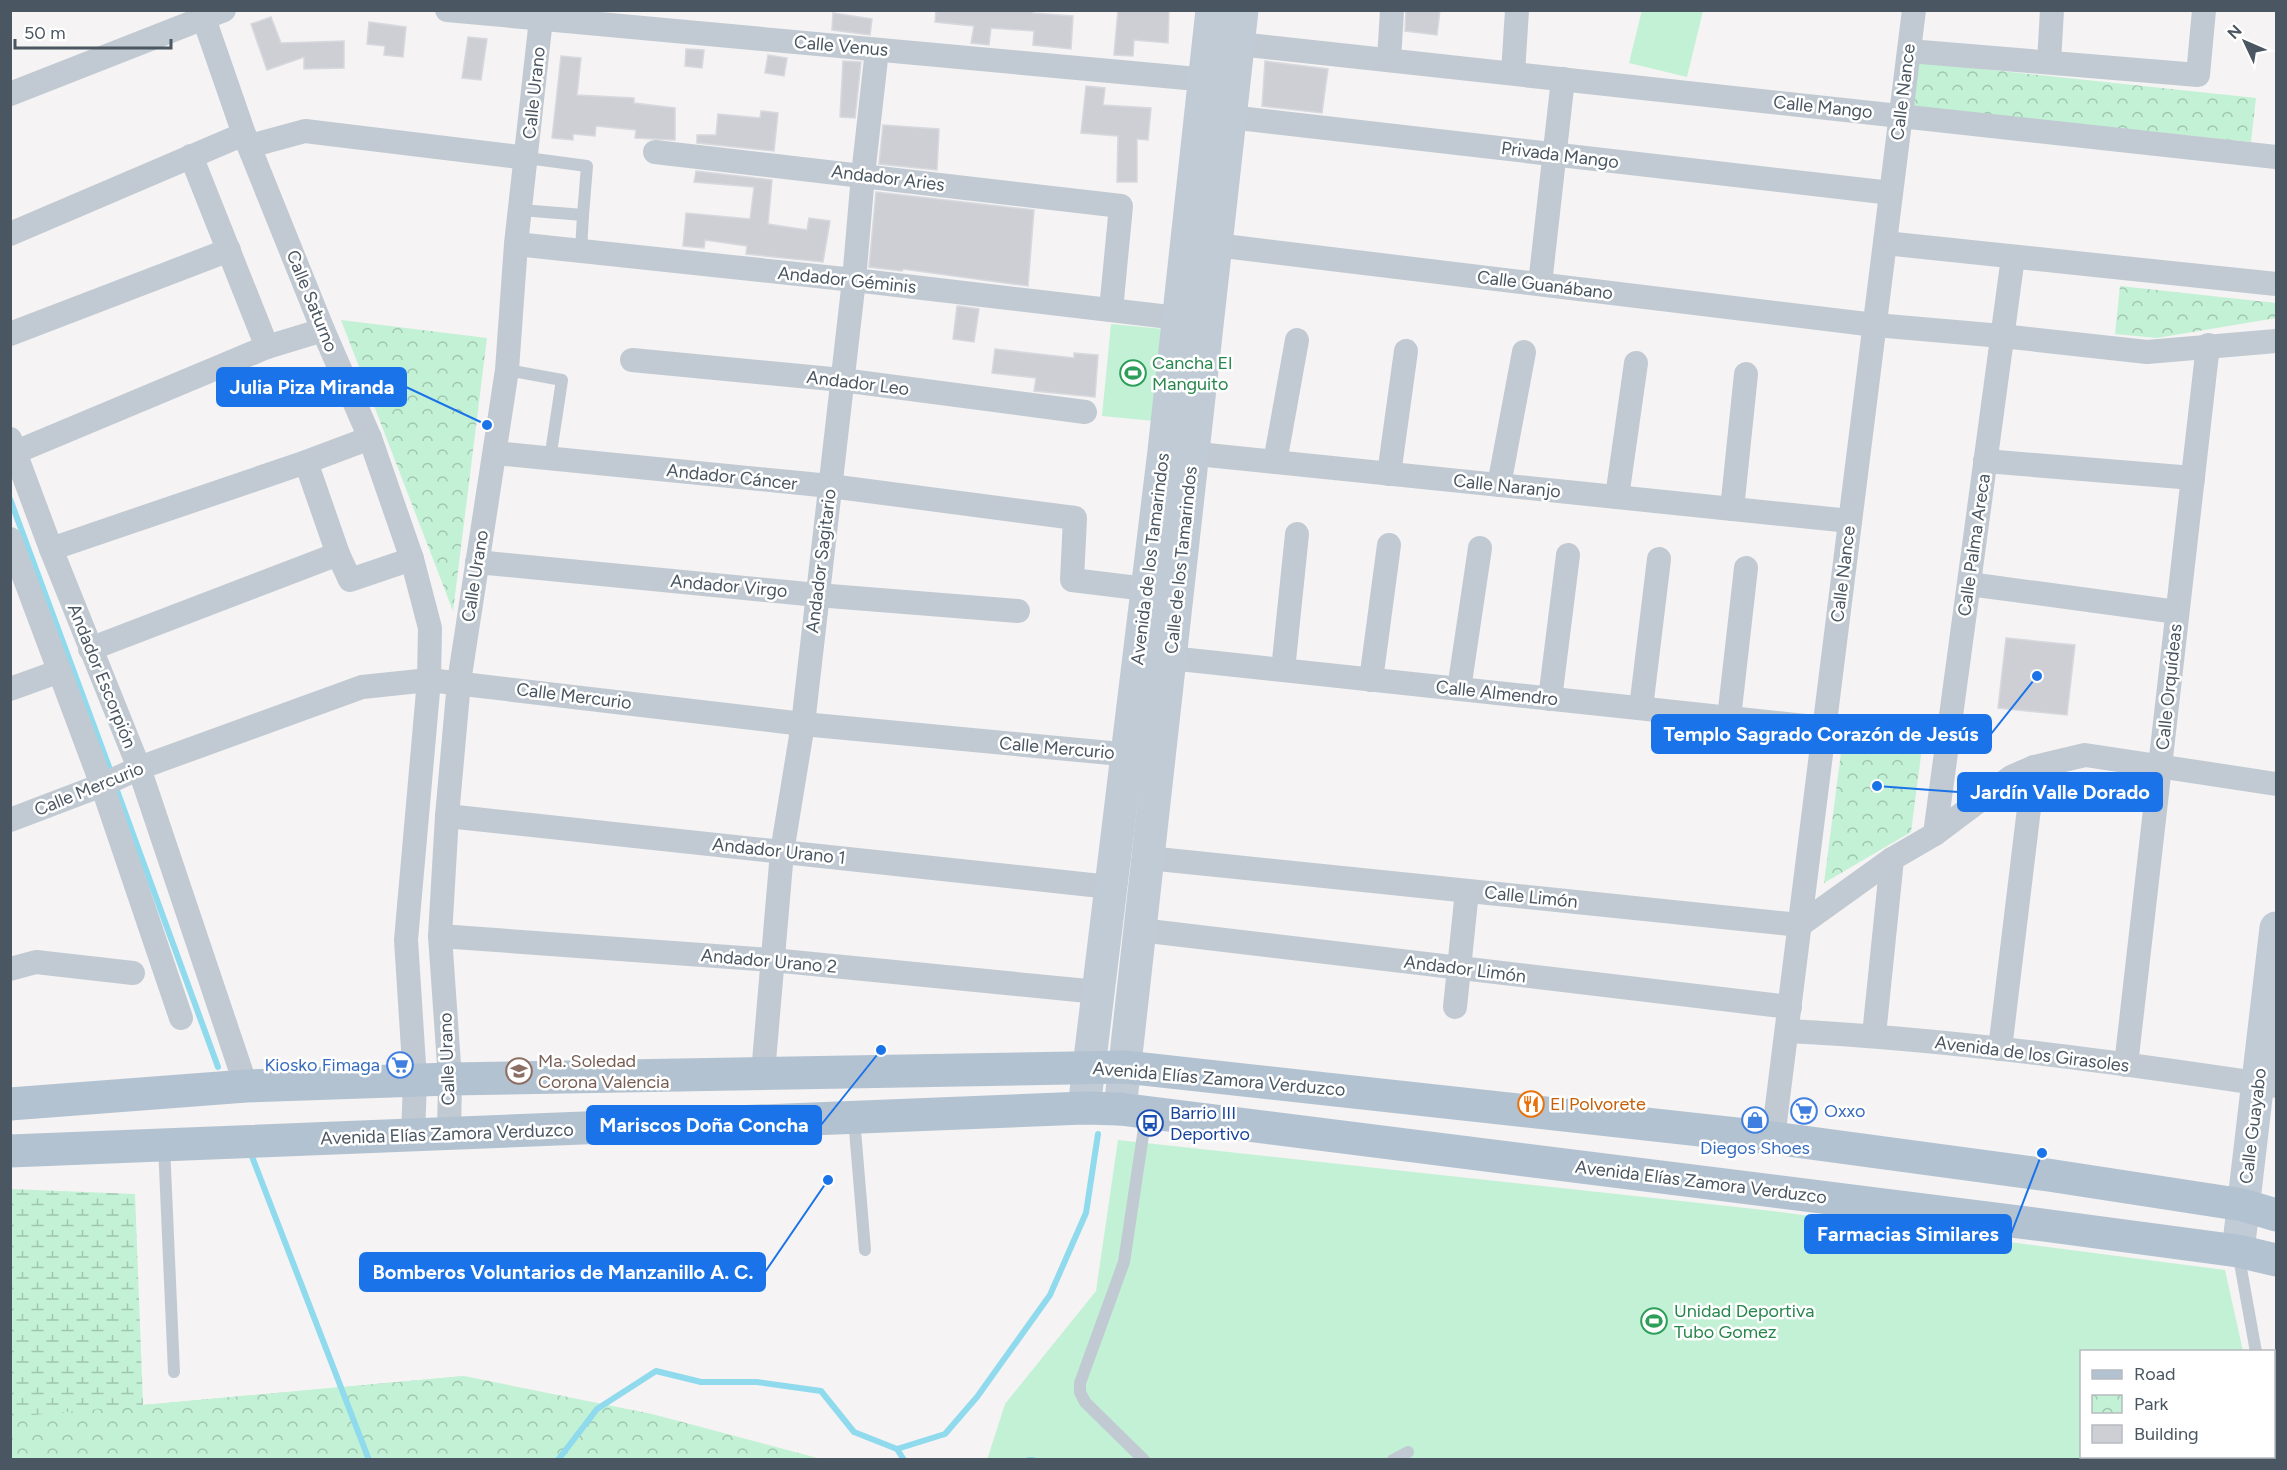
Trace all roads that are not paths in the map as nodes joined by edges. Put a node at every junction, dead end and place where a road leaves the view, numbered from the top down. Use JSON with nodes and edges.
{"nodes":[{"id":1,"x":447,"y":10,"type":"edge"},
{"id":2,"x":1212,"y":10,"type":"edge"},
{"id":3,"x":1242,"y":10,"type":"edge"},
{"id":4,"x":1392,"y":10,"type":"edge"},
{"id":5,"x":1517,"y":10,"type":"edge"},
{"id":6,"x":1914,"y":10,"type":"edge"},
{"id":7,"x":2052,"y":10,"type":"edge"},
{"id":8,"x":2204,"y":10,"type":"edge"},
{"id":9,"x":210,"y":13,"type":"edge"},
{"id":10,"x":541,"y":19,"type":"junction"},
{"id":11,"x":1239,"y":44,"type":"junction"},
{"id":12,"x":878,"y":50,"type":"junction"},
{"id":13,"x":1909,"y":51,"type":"junction"},
{"id":14,"x":1389,"y":60,"type":"junction"},
{"id":15,"x":2049,"y":62,"type":"junction"},
{"id":16,"x":1513,"y":73,"type":"junction"},
{"id":17,"x":1563,"y":79,"type":"junction"},
{"id":18,"x":1219,"y":81,"type":"junction"},
{"id":19,"x":10,"y":94,"type":"edge"},
{"id":20,"x":1900,"y":116,"type":"junction"},
{"id":21,"x":1230,"y":117,"type":"junction"},
{"id":22,"x":247,"y":140,"type":"junction"},
{"id":23,"x":655,"y":152,"type":"dead end"},
{"id":24,"x":1554,"y":154,"type":"junction"},
{"id":25,"x":191,"y":156,"type":"junction"},
{"id":26,"x":2277,"y":157,"type":"edge"},
{"id":27,"x":527,"y":158,"type":"junction"},
{"id":28,"x":863,"y":175,"type":"junction"},
{"id":29,"x":1891,"y":193,"type":"junction"},
{"id":30,"x":521,"y":210,"type":"junction"},
{"id":31,"x":583,"y":215,"type":"junction"},
{"id":32,"x":10,"y":234,"type":"edge"},
{"id":33,"x":1885,"y":243,"type":"junction"},
{"id":34,"x":516,"y":244,"type":"junction"},
{"id":35,"x":1216,"y":245,"type":"junction"},
{"id":36,"x":229,"y":250,"type":"junction"},
{"id":37,"x":581,"y":251,"type":"junction"},
{"id":38,"x":2013,"y":257,"type":"junction"},
{"id":39,"x":854,"y":280,"type":"junction"},
{"id":40,"x":1540,"y":284,"type":"junction"},
{"id":41,"x":2277,"y":284,"type":"edge"},
{"id":42,"x":1111,"y":310,"type":"junction"},
{"id":43,"x":1178,"y":318,"type":"junction"},
{"id":44,"x":1875,"y":325,"type":"junction"},
{"id":45,"x":323,"y":330,"type":"junction"},
{"id":46,"x":10,"y":334,"type":"edge"},
{"id":47,"x":2002,"y":336,"type":"junction"},
{"id":48,"x":1297,"y":340,"type":"dead end"},
{"id":49,"x":2277,"y":341,"type":"edge"},
{"id":50,"x":2208,"y":345,"type":"junction"},
{"id":51,"x":267,"y":347,"type":"junction"},
{"id":52,"x":1406,"y":351,"type":"dead end"},
{"id":53,"x":1524,"y":352,"type":"dead end"},
{"id":54,"x":632,"y":360,"type":"dead end"},
{"id":55,"x":1636,"y":363,"type":"dead end"},
{"id":56,"x":507,"y":370,"type":"junction"},
{"id":57,"x":1746,"y":374,"type":"dead end"},
{"id":58,"x":842,"y":381,"type":"junction"},
{"id":59,"x":1085,"y":411,"type":"dead end"},
{"id":60,"x":370,"y":438,"type":"junction"},
{"id":61,"x":13,"y":445,"type":"edge"},
{"id":62,"x":495,"y":453,"type":"junction"},
{"id":63,"x":1178,"y":453,"type":"junction"},
{"id":64,"x":550,"y":459,"type":"junction"},
{"id":65,"x":1985,"y":461,"type":"junction"},
{"id":66,"x":306,"y":462,"type":"junction"},
{"id":67,"x":1275,"y":462,"type":"junction"},
{"id":68,"x":1389,"y":474,"type":"junction"},
{"id":69,"x":2193,"y":478,"type":"junction"},
{"id":70,"x":1499,"y":485,"type":"junction"},
{"id":71,"x":830,"y":486,"type":"junction"},
{"id":72,"x":1617,"y":497,"type":"junction"},
{"id":73,"x":1732,"y":509,"type":"junction"},
{"id":74,"x":1850,"y":520,"type":"junction"},
{"id":75,"x":1297,"y":534,"type":"dead end"},
{"id":76,"x":10,"y":539,"type":"edge"},
{"id":77,"x":1389,"y":545,"type":"dead end"},
{"id":78,"x":1480,"y":548,"type":"dead end"},
{"id":79,"x":51,"y":549,"type":"junction"},
{"id":80,"x":338,"y":554,"type":"junction"},
{"id":81,"x":1568,"y":555,"type":"dead end"},
{"id":82,"x":412,"y":559,"type":"junction"},
{"id":83,"x":1659,"y":559,"type":"dead end"},
{"id":84,"x":477,"y":562,"type":"junction"},
{"id":85,"x":1746,"y":568,"type":"dead end"},
{"id":86,"x":17,"y":575,"type":"edge"},
{"id":87,"x":1969,"y":584,"type":"junction"},
{"id":88,"x":1146,"y":589,"type":"junction"},
{"id":89,"x":817,"y":595,"type":"junction"},
{"id":90,"x":1018,"y":611,"type":"dead end"},
{"id":91,"x":2177,"y":612,"type":"junction"},
{"id":92,"x":430,"y":628,"type":"joint"},
{"id":93,"x":90,"y":649,"type":"junction"},
{"id":94,"x":1170,"y":658,"type":"junction"},
{"id":95,"x":1283,"y":670,"type":"junction"},
{"id":96,"x":60,"y":671,"type":"junction"},
{"id":97,"x":429,"y":680,"type":"junction"},
{"id":98,"x":1371,"y":680,"type":"junction"},
{"id":99,"x":459,"y":682,"type":"junction"},
{"id":100,"x":10,"y":689,"type":"edge"},
{"id":101,"x":1460,"y":689,"type":"junction"},
{"id":102,"x":1550,"y":699,"type":"junction"},
{"id":103,"x":1641,"y":708,"type":"junction"},
{"id":104,"x":1729,"y":718,"type":"junction"},
{"id":105,"x":803,"y":724,"type":"junction"},
{"id":106,"x":1824,"y":728,"type":"junction"},
{"id":107,"x":1125,"y":755,"type":"junction"},
{"id":108,"x":1159,"y":758,"type":"junction"},
{"id":109,"x":2160,"y":766,"type":"junction"},
{"id":110,"x":2034,"y":767,"type":"junction"},
{"id":111,"x":132,"y":771,"type":"junction"},
{"id":112,"x":2277,"y":784,"type":"edge"},
{"id":113,"x":103,"y":785,"type":"junction"},
{"id":114,"x":447,"y":816,"type":"junction"},
{"id":115,"x":10,"y":820,"type":"edge"},
{"id":116,"x":1935,"y":834,"type":"junction"},
{"id":117,"x":782,"y":852,"type":"junction"},
{"id":118,"x":1148,"y":858,"type":"junction"},
{"id":119,"x":1892,"y":859,"type":"junction"},
{"id":120,"x":1110,"y":888,"type":"junction"},
{"id":121,"x":1467,"y":891,"type":"junction"},
{"id":122,"x":1800,"y":925,"type":"junction"},
{"id":123,"x":2277,"y":928,"type":"edge"},
{"id":124,"x":1140,"y":930,"type":"junction"},
{"id":125,"x":440,"y":936,"type":"junction"},
{"id":126,"x":772,"y":960,"type":"junction"},
{"id":127,"x":1459,"y":968,"type":"junction"},
{"id":128,"x":10,"y":969,"type":"edge"},
{"id":129,"x":133,"y":973,"type":"dead end"},
{"id":130,"x":1098,"y":992,"type":"junction"},
{"id":131,"x":1455,"y":1007,"type":"dead end"},
{"id":132,"x":1790,"y":1007,"type":"junction"},
{"id":133,"x":181,"y":1018,"type":"dead end"},
{"id":134,"x":1787,"y":1031,"type":"junction"},
{"id":135,"x":1874,"y":1035,"type":"junction"},
{"id":136,"x":2000,"y":1049,"type":"junction"},
{"id":137,"x":2126,"y":1065,"type":"junction"},
{"id":138,"x":1089,"y":1067,"type":"junction"},
{"id":139,"x":1125,"y":1067,"type":"junction"},
{"id":140,"x":763,"y":1073,"type":"junction"},
{"id":141,"x":450,"y":1079,"type":"junction"},
{"id":142,"x":415,"y":1080,"type":"junction"},
{"id":143,"x":2267,"y":1085,"type":"edge"},
{"id":144,"x":246,"y":1086,"type":"junction"},
{"id":145,"x":10,"y":1104,"type":"edge"},
{"id":146,"x":1084,"y":1107,"type":"junction"},
{"id":147,"x":1133,"y":1111,"type":"junction"},
{"id":148,"x":854,"y":1117,"type":"junction"},
{"id":149,"x":449,"y":1134,"type":"junction"},
{"id":150,"x":413,"y":1136,"type":"junction"},
{"id":151,"x":1773,"y":1138,"type":"junction"},
{"id":152,"x":164,"y":1145,"type":"junction"},
{"id":153,"x":10,"y":1151,"type":"edge"},
{"id":154,"x":2243,"y":1205,"type":"junction"},
{"id":155,"x":2277,"y":1215,"type":"edge"},
{"id":156,"x":865,"y":1251,"type":"dead end"},
{"id":157,"x":2238,"y":1251,"type":"junction"},
{"id":158,"x":2277,"y":1260,"type":"edge"},
{"id":159,"x":2256,"y":1350,"type":"edge"},
{"id":160,"x":174,"y":1372,"type":"dead end"},
{"id":161,"x":1408,"y":1452,"type":"dead end"},
{"id":162,"x":1144,"y":1460,"type":"edge"},
{"id":163,"x":1393,"y":1460,"type":"edge"}],
"edges":[{"from":1,"to":10,"type":"street","name":"Calle Venus"},
{"from":2,"to":18,"type":"street","name":"Avenida de los Tamarindos"},
{"from":3,"to":11,"type":"street","name":"Calle de los Tamarindos"},
{"from":4,"to":14,"type":"street"},
{"from":5,"to":16,"type":"street"},
{"from":6,"to":13,"type":"street","name":"Calle Nance"},
{"from":7,"to":15,"type":"street"},
{"from":8,"to":15,"type":"street"},
{"from":9,"to":19,"type":"street"},
{"from":9,"to":22,"type":"street","name":"Calle Saturno"},
{"from":10,"to":12,"type":"street","name":"Calle Venus"},
{"from":10,"to":27,"type":"street","name":"Calle Urano"},
{"from":11,"to":14,"type":"street","name":"Calle Mango"},
{"from":11,"to":18,"type":"street","name":"Calle de los Tamarindos"},
{"from":12,"to":18,"type":"street","name":"Calle Venus"},
{"from":12,"to":28,"type":"street","name":"Andador Sagitario"},
{"from":13,"to":15,"type":"street"},
{"from":13,"to":20,"type":"street","name":"Calle Nance"},
{"from":14,"to":16,"type":"street","name":"Calle Mango"},
{"from":16,"to":17,"type":"street","name":"Calle Mango"},
{"from":17,"to":20,"type":"street","name":"Calle Mango"},
{"from":17,"to":24,"type":"street"},
{"from":18,"to":21,"type":"street","name":"Calle de los Tamarindos"},
{"from":18,"to":43,"type":"street","name":"Avenida de los Tamarindos"},
{"from":20,"to":26,"type":"street","name":"Calle Mango"},
{"from":20,"to":29,"type":"street","name":"Calle Nance"},
{"from":21,"to":24,"type":"street","name":"Privada Mango"},
{"from":21,"to":35,"type":"street","name":"Calle de los Tamarindos"},
{"from":22,"to":25,"type":"street"},
{"from":22,"to":27,"type":"street"},
{"from":22,"to":45,"type":"street","name":"Calle Saturno"},
{"from":23,"to":28,"type":"street","name":"Andador Aries"},
{"from":24,"to":29,"type":"street","name":"Privada Mango"},
{"from":24,"to":40,"type":"street"},
{"from":25,"to":32,"type":"street"},
{"from":25,"to":36,"type":"street"},
{"from":27,"to":30,"type":"street","name":"Calle Urano"},
{"from":27,"to":31,"type":"lane"},
{"from":28,"to":39,"type":"street","name":"Andador Sagitario"},
{"from":28,"to":42,"type":"street","name":"Andador Aries"},
{"from":29,"to":33,"type":"street","name":"Calle Nance"},
{"from":30,"to":31,"type":"lane"},
{"from":30,"to":34,"type":"street","name":"Calle Urano"},
{"from":31,"to":37,"type":"lane"},
{"from":33,"to":38,"type":"street"},
{"from":33,"to":44,"type":"street","name":"Calle Nance"},
{"from":34,"to":37,"type":"street","name":"Andador Géminis"},
{"from":34,"to":56,"type":"street","name":"Calle Urano"},
{"from":35,"to":40,"type":"street","name":"Calle Guanábano"},
{"from":35,"to":63,"type":"street","name":"Calle de los Tamarindos"},
{"from":36,"to":46,"type":"street"},
{"from":36,"to":51,"type":"street"},
{"from":37,"to":39,"type":"street","name":"Andador Géminis"},
{"from":38,"to":41,"type":"street"},
{"from":38,"to":47,"type":"street","name":"Calle Palma Areca"},
{"from":39,"to":42,"type":"street","name":"Andador Géminis"},
{"from":39,"to":58,"type":"street","name":"Andador Sagitario"},
{"from":40,"to":44,"type":"street","name":"Calle Guanábano"},
{"from":42,"to":43,"type":"street","name":"Andador Géminis"},
{"from":43,"to":63,"type":"street","name":"Avenida de los Tamarindos"},
{"from":44,"to":47,"type":"street"},
{"from":44,"to":74,"type":"street","name":"Calle Nance"},
{"from":45,"to":51,"type":"street"},
{"from":45,"to":60,"type":"street","name":"Calle Saturno"},
{"from":47,"to":50,"type":"street"},
{"from":47,"to":65,"type":"street","name":"Calle Palma Areca"},
{"from":48,"to":67,"type":"street"},
{"from":49,"to":50,"type":"street"},
{"from":50,"to":69,"type":"street","name":"Calle Orquídeas"},
{"from":51,"to":61,"type":"street"},
{"from":52,"to":68,"type":"street"},
{"from":53,"to":70,"type":"street"},
{"from":54,"to":58,"type":"street","name":"Andador Leo"},
{"from":55,"to":72,"type":"street"},
{"from":56,"to":62,"type":"street","name":"Calle Urano"},
{"from":56,"to":64,"type":"lane"},
{"from":57,"to":73,"type":"street"},
{"from":58,"to":59,"type":"street","name":"Andador Leo"},
{"from":58,"to":71,"type":"street","name":"Andador Sagitario"},
{"from":60,"to":66,"type":"street"},
{"from":60,"to":82,"type":"street","name":"Calle Saturno"},
{"from":61,"to":79,"type":"street","name":"Andador Escorpión"},
{"from":62,"to":64,"type":"street","name":"Andador Cáncer"},
{"from":62,"to":84,"type":"street","name":"Calle Urano"},
{"from":63,"to":67,"type":"street","name":"Calle Naranjo"},
{"from":63,"to":88,"type":"street","name":"Avenida de los Tamarindos"},
{"from":63,"to":94,"type":"street","name":"Calle de los Tamarindos"},
{"from":64,"to":71,"type":"street","name":"Andador Cáncer"},
{"from":65,"to":69,"type":"street"},
{"from":65,"to":87,"type":"street","name":"Calle Palma Areca"},
{"from":66,"to":79,"type":"street"},
{"from":66,"to":80,"type":"street"},
{"from":67,"to":68,"type":"street","name":"Calle Naranjo"},
{"from":68,"to":70,"type":"street","name":"Calle Naranjo"},
{"from":69,"to":91,"type":"street","name":"Calle Orquídeas"},
{"from":70,"to":72,"type":"street","name":"Calle Naranjo"},
{"from":71,"to":88,"type":"street","name":"Andador Cáncer"},
{"from":71,"to":89,"type":"street","name":"Andador Sagitario"},
{"from":72,"to":73,"type":"street","name":"Calle Naranjo"},
{"from":73,"to":74,"type":"street","name":"Calle Naranjo"},
{"from":74,"to":106,"type":"street","name":"Calle Nance"},
{"from":75,"to":95,"type":"street"},
{"from":76,"to":86,"type":"street","name":"Andador Escorpión"},
{"from":77,"to":98,"type":"street"},
{"from":78,"to":101,"type":"street"},
{"from":79,"to":93,"type":"street","name":"Andador Escorpión"},
{"from":80,"to":82,"type":"street"},
{"from":80,"to":93,"type":"street"},
{"from":81,"to":102,"type":"street"},
{"from":82,"to":92,"type":"street","name":"Calle Saturno"},
{"from":83,"to":103,"type":"street"},
{"from":84,"to":89,"type":"street","name":"Andador Virgo"},
{"from":84,"to":99,"type":"street","name":"Calle Urano"},
{"from":85,"to":104,"type":"street"},
{"from":86,"to":96,"type":"street","name":"Andador Escorpión"},
{"from":87,"to":91,"type":"street"},
{"from":87,"to":116,"type":"street","name":"Calle Palma Areca"},
{"from":88,"to":107,"type":"street","name":"Avenida de los Tamarindos"},
{"from":89,"to":90,"type":"street","name":"Andador Virgo"},
{"from":89,"to":105,"type":"street","name":"Andador Sagitario"},
{"from":91,"to":109,"type":"street","name":"Calle Orquídeas"},
{"from":92,"to":97,"type":"street","name":"Calle Urano"},
{"from":93,"to":111,"type":"street","name":"Andador Escorpión"},
{"from":94,"to":95,"type":"street","name":"Calle Almendro"},
{"from":94,"to":108,"type":"street","name":"Calle de los Tamarindos"},
{"from":95,"to":98,"type":"street","name":"Calle Almendro"},
{"from":96,"to":100,"type":"street"},
{"from":96,"to":113,"type":"street","name":"Andador Escorpión"},
{"from":97,"to":99,"type":"street","name":"Calle Mercurio"},
{"from":97,"to":111,"type":"street","name":"Calle Mercurio"},
{"from":97,"to":142,"type":"street","name":"Calle Urano"},
{"from":98,"to":101,"type":"street","name":"Calle Almendro"},
{"from":99,"to":105,"type":"street","name":"Calle Mercurio"},
{"from":99,"to":114,"type":"street","name":"Calle Urano"},
{"from":101,"to":102,"type":"street","name":"Calle Almendro"},
{"from":102,"to":103,"type":"street","name":"Calle Almendro"},
{"from":103,"to":104,"type":"street","name":"Calle Almendro"},
{"from":104,"to":106,"type":"street","name":"Calle Almendro"},
{"from":105,"to":107,"type":"street","name":"Calle Mercurio"},
{"from":105,"to":117,"type":"street","name":"Andador Sagitario"},
{"from":106,"to":122,"type":"street","name":"Calle Nance"},
{"from":107,"to":108,"type":"street","name":"Calle Mercurio"},
{"from":107,"to":120,"type":"street","name":"Avenida de los Tamarindos"},
{"from":108,"to":118,"type":"street","name":"Calle de los Tamarindos"},
{"from":109,"to":110,"type":"street"},
{"from":109,"to":112,"type":"street"},
{"from":109,"to":137,"type":"street","name":"Calle Orquídeas"},
{"from":110,"to":116,"type":"street"},
{"from":110,"to":136,"type":"street"},
{"from":111,"to":113,"type":"street","name":"Calle Mercurio"},
{"from":111,"to":144,"type":"street","name":"Andador Escorpión"},
{"from":113,"to":115,"type":"street","name":"Calle Mercurio"},
{"from":113,"to":133,"type":"street","name":"Andador Escorpión"},
{"from":114,"to":117,"type":"street","name":"Andador Urano 1"},
{"from":114,"to":125,"type":"street","name":"Calle Urano"},
{"from":116,"to":119,"type":"street"},
{"from":117,"to":120,"type":"street","name":"Andador Urano 1"},
{"from":117,"to":126,"type":"street","name":"Andador Sagitario"},
{"from":118,"to":121,"type":"street","name":"Calle Limón"},
{"from":118,"to":124,"type":"street","name":"Calle de los Tamarindos"},
{"from":119,"to":122,"type":"street"},
{"from":119,"to":135,"type":"street"},
{"from":120,"to":130,"type":"street","name":"Avenida de los Tamarindos"},
{"from":121,"to":122,"type":"street","name":"Calle Limón"},
{"from":121,"to":127,"type":"street"},
{"from":122,"to":132,"type":"street","name":"Calle Nance"},
{"from":123,"to":143,"type":"street","name":"Calle Guayabo"},
{"from":124,"to":127,"type":"street","name":"Andador Limón"},
{"from":124,"to":139,"type":"street","name":"Calle de los Tamarindos"},
{"from":125,"to":126,"type":"street","name":"Andador Urano 2"},
{"from":125,"to":141,"type":"street","name":"Calle Urano"},
{"from":126,"to":130,"type":"street","name":"Andador Urano 2"},
{"from":126,"to":140,"type":"street","name":"Andador Sagitario"},
{"from":127,"to":131,"type":"street"},
{"from":127,"to":132,"type":"street","name":"Andador Limón"},
{"from":128,"to":129,"type":"street"},
{"from":130,"to":138,"type":"street","name":"Avenida de los Tamarindos"},
{"from":132,"to":134,"type":"street","name":"Calle Nance"},
{"from":134,"to":135,"type":"street","name":"Avenida de los Girasoles"},
{"from":134,"to":151,"type":"street","name":"Calle Nance"},
{"from":135,"to":136,"type":"street","name":"Avenida de los Girasoles"},
{"from":136,"to":137,"type":"street","name":"Avenida de los Girasoles"},
{"from":137,"to":143,"type":"street","name":"Avenida de los Girasoles"},
{"from":138,"to":139,"type":"main road","name":"Avenida Elías Zamora Verduzco"},
{"from":138,"to":140,"type":"main road","name":"Avenida Elías Zamora Verduzco"},
{"from":138,"to":146,"type":"street","name":"Avenida de los Tamarindos"},
{"from":139,"to":147,"type":"street","name":"Calle de los Tamarindos"},
{"from":139,"to":151,"type":"main road","name":"Avenida Elías Zamora Verduzco"},
{"from":140,"to":141,"type":"main road","name":"Avenida Elías Zamora Verduzco"},
{"from":141,"to":142,"type":"main road","name":"Avenida Elías Zamora Verduzco"},
{"from":141,"to":149,"type":"street","name":"Calle Urano"},
{"from":142,"to":144,"type":"main road","name":"Avenida Elías Zamora Verduzco"},
{"from":142,"to":150,"type":"street","name":"Calle Urano"},
{"from":143,"to":154,"type":"street","name":"Calle Guayabo"},
{"from":144,"to":145,"type":"main road","name":"Avenida Elías Zamora Verduzco"},
{"from":146,"to":147,"type":"main road","name":"Avenida Elías Zamora Verduzco"},
{"from":146,"to":148,"type":"main road","name":"Avenida Elías Zamora Verduzco"},
{"from":147,"to":157,"type":"main road","name":"Avenida Elías Zamora Verduzco"},
{"from":147,"to":162,"type":"lane"},
{"from":148,"to":149,"type":"main road","name":"Avenida Elías Zamora Verduzco"},
{"from":148,"to":156,"type":"lane"},
{"from":149,"to":150,"type":"main road","name":"Avenida Elías Zamora Verduzco"},
{"from":150,"to":152,"type":"main road","name":"Avenida Elías Zamora Verduzco"},
{"from":151,"to":154,"type":"main road","name":"Avenida Elías Zamora Verduzco"},
{"from":152,"to":153,"type":"main road","name":"Avenida Elías Zamora Verduzco"},
{"from":152,"to":160,"type":"lane"},
{"from":154,"to":155,"type":"main road","name":"Avenida Elías Zamora Verduzco"},
{"from":154,"to":157,"type":"street","name":"Calle Guayabo"},
{"from":157,"to":158,"type":"main road","name":"Avenida Elías Zamora Verduzco"},
{"from":157,"to":159,"type":"lane"},
{"from":161,"to":163,"type":"lane"}]}
